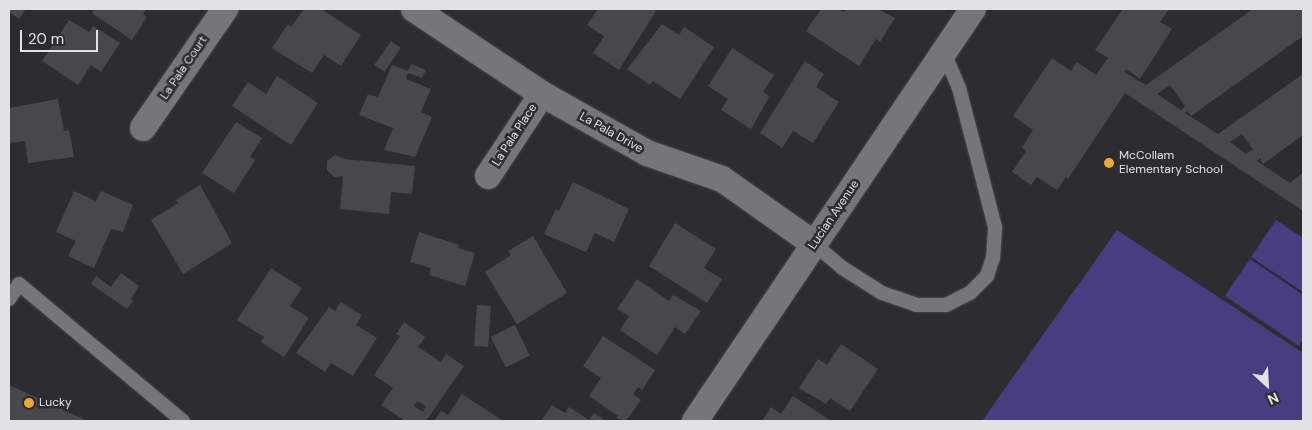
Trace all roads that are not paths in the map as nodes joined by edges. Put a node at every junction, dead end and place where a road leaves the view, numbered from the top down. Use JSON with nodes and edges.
{"nodes":[{"id":1,"x":225,"y":9,"type":"edge"},
{"id":2,"x":414,"y":9,"type":"edge"},
{"id":3,"x":973,"y":9,"type":"edge"},
{"id":4,"x":944,"y":52,"type":"junction"},
{"id":5,"x":542,"y":94,"type":"junction"},
{"id":6,"x":143,"y":128,"type":"dead end"},
{"id":7,"x":488,"y":176,"type":"dead end"},
{"id":8,"x":814,"y":244,"type":"junction"},
{"id":9,"x":9,"y":299,"type":"edge"},
{"id":10,"x":183,"y":421,"type":"edge"},
{"id":11,"x":695,"y":421,"type":"edge"}],
"edges":[{"from":1,"to":6,"type":"street","name":"La Pala Court"},
{"from":2,"to":5,"type":"street","name":"La Pala Drive"},
{"from":3,"to":4,"type":"street","name":"Lucian Avenue"},
{"from":4,"to":8,"type":"street","name":"Lucian Avenue"},
{"from":4,"to":8,"type":"lane"},
{"from":5,"to":7,"type":"street","name":"La Pala Place"},
{"from":5,"to":8,"type":"street","name":"La Pala Drive"},
{"from":8,"to":11,"type":"street","name":"Lucian Avenue"},
{"from":9,"to":10,"type":"lane"}]}
